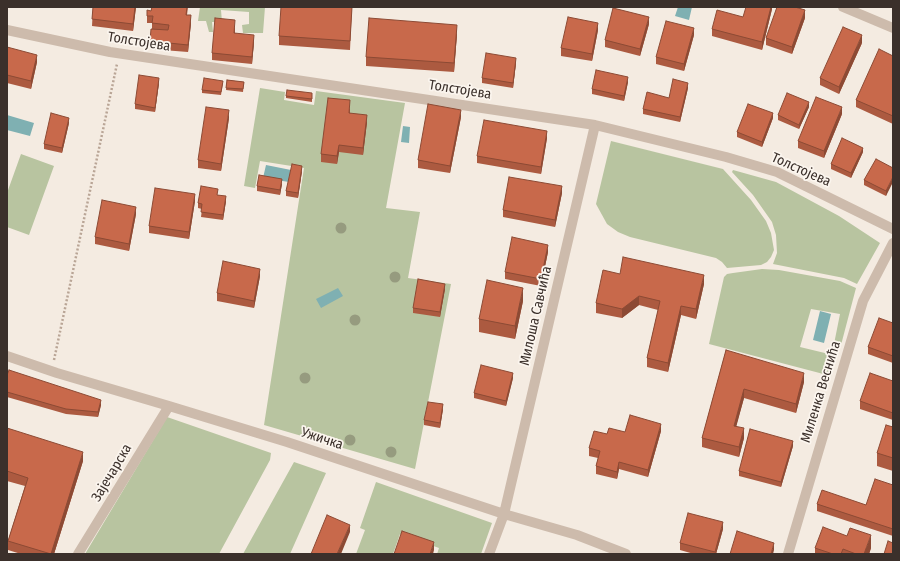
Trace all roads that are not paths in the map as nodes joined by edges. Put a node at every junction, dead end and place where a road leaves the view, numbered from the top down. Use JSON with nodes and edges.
{"nodes":[{"id":1,"x":843,"y":7,"type":"edge"},
{"id":2,"x":893,"y":28,"type":"edge"},
{"id":3,"x":7,"y":30,"type":"edge"},
{"id":4,"x":595,"y":125,"type":"junction"},
{"id":5,"x":893,"y":230,"type":"edge"},
{"id":6,"x":893,"y":243,"type":"edge"},
{"id":7,"x":7,"y":356,"type":"edge"},
{"id":8,"x":169,"y":406,"type":"junction"},
{"id":9,"x":504,"y":514,"type":"junction"},
{"id":10,"x":78,"y":554,"type":"edge"},
{"id":11,"x":489,"y":554,"type":"edge"},
{"id":12,"x":626,"y":554,"type":"edge"},
{"id":13,"x":788,"y":554,"type":"edge"}],
"edges":[{"from":1,"to":2,"type":"street"},
{"from":3,"to":4,"type":"street","name":"Толстојева"},
{"from":4,"to":5,"type":"street","name":"Толстојева"},
{"from":4,"to":9,"type":"street","name":"Милоша Савчића"},
{"from":6,"to":13,"type":"street","name":"Миленка Веснића"},
{"from":7,"to":8,"type":"street","name":"Ужичка"},
{"from":8,"to":9,"type":"street","name":"Ужичка"},
{"from":8,"to":10,"type":"street","name":"Зајечарска"},
{"from":9,"to":11,"type":"street","name":"Милоша Савчића"},
{"from":9,"to":12,"type":"street","name":"Ужичка"}]}
